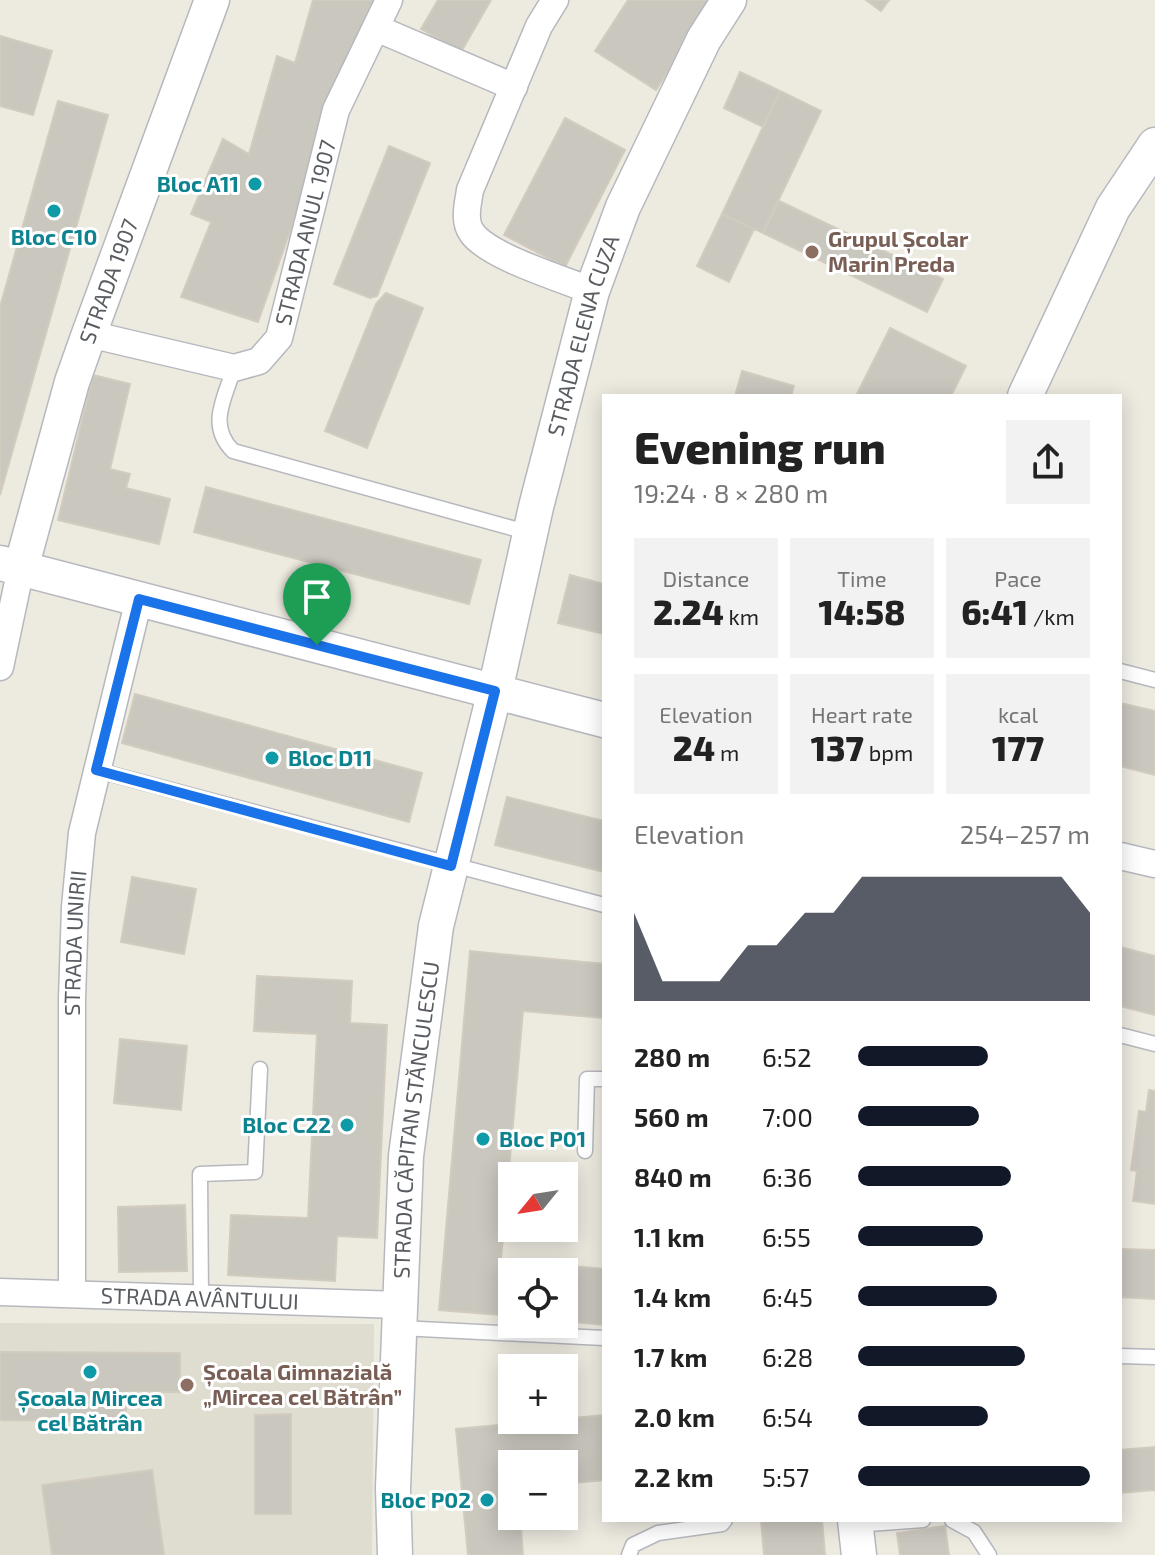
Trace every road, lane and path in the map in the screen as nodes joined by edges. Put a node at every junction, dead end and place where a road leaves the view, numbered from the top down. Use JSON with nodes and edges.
{"nodes":[{"id":1,"x":212,"y":0,"type":"edge"},
{"id":2,"x":389,"y":0,"type":"edge"},
{"id":3,"x":555,"y":0,"type":"edge"},
{"id":4,"x":729,"y":0,"type":"edge"},
{"id":5,"x":376,"y":28,"type":"junction"},
{"id":6,"x":514,"y":87,"type":"junction"},
{"id":7,"x":1155,"y":145,"type":"edge"},
{"id":8,"x":592,"y":291,"type":"junction"},
{"id":9,"x":89,"y":334,"type":"junction"},
{"id":10,"x":234,"y":368,"type":"junction"},
{"id":11,"x":1026,"y":394,"type":"edge"},
{"id":12,"x":530,"y":533,"type":"junction"},
{"id":13,"x":10,"y":565,"type":"edge"},
{"id":14,"x":139,"y":599,"type":"junction"},
{"id":15,"x":0,"y":667,"type":"edge"},
{"id":16,"x":1122,"y":672,"type":"edge"},
{"id":17,"x":1155,"y":680,"type":"edge"},
{"id":18,"x":495,"y":691,"type":"junction"},
{"id":19,"x":602,"y":719,"type":"edge"},
{"id":20,"x":96,"y":770,"type":"junction"},
{"id":21,"x":1122,"y":856,"type":"edge"},
{"id":22,"x":1155,"y":864,"type":"edge"},
{"id":23,"x":451,"y":866,"type":"junction"},
{"id":24,"x":602,"y":904,"type":"edge"},
{"id":25,"x":1122,"y":1036,"type":"edge"},
{"id":26,"x":1155,"y":1044,"type":"edge"},
{"id":27,"x":260,"y":1069,"type":"dead end"},
{"id":28,"x":602,"y":1079,"type":"edge"},
{"id":29,"x":585,"y":1151,"type":"dead end"},
{"id":30,"x":0,"y":1292,"type":"edge"},
{"id":31,"x":72,"y":1293,"type":"junction"},
{"id":32,"x":201,"y":1298,"type":"junction"},
{"id":33,"x":400,"y":1317,"type":"junction"},
{"id":34,"x":602,"y":1338,"type":"edge"},
{"id":35,"x":1122,"y":1356,"type":"edge"},
{"id":36,"x":1155,"y":1357,"type":"edge"},
{"id":37,"x":724,"y":1522,"type":"edge"},
{"id":38,"x":913,"y":1522,"type":"edge"},
{"id":39,"x":956,"y":1522,"type":"edge"},
{"id":40,"x":856,"y":1533,"type":"edge"},
{"id":41,"x":395,"y":1555,"type":"edge"},
{"id":42,"x":629,"y":1555,"type":"edge"},
{"id":43,"x":989,"y":1555,"type":"edge"}],
"edges":[{"from":1,"to":9,"type":"street","name":"STRADA 1907"},
{"from":2,"to":5,"type":"street","name":"STRADA ANUL 1907"},
{"from":3,"to":6,"type":"street"},
{"from":4,"to":8,"type":"street","name":"STRADA ELENA CUZA"},
{"from":5,"to":6,"type":"street"},
{"from":5,"to":10,"type":"street","name":"STRADA ANUL 1907"},
{"from":6,"to":8,"type":"street"},
{"from":7,"to":11,"type":"street"},
{"from":8,"to":12,"type":"street","name":"STRADA ELENA CUZA"},
{"from":9,"to":10,"type":"street"},
{"from":9,"to":13,"type":"street","name":"STRADA 1907"},
{"from":10,"to":12,"type":"lane"},
{"from":12,"to":18,"type":"street","name":"STRADA ELENA CUZA"},
{"from":13,"to":14,"type":"street"},
{"from":13,"to":15,"type":"street"},
{"from":14,"to":18,"type":"street"},
{"from":14,"to":20,"type":"street","name":"STRADA UNIRII"},
{"from":16,"to":17,"type":"lane"},
{"from":18,"to":19,"type":"street"},
{"from":18,"to":23,"type":"street","name":"STRADA CĂPITAN STĂNCULESCU"},
{"from":20,"to":23,"type":"lane"},
{"from":20,"to":31,"type":"street","name":"STRADA UNIRII"},
{"from":21,"to":22,"type":"street"},
{"from":23,"to":24,"type":"lane"},
{"from":23,"to":33,"type":"street","name":"STRADA CĂPITAN STĂNCULESCU"},
{"from":25,"to":26,"type":"lane"},
{"from":27,"to":32,"type":"lane"},
{"from":28,"to":29,"type":"lane"},
{"from":30,"to":31,"type":"street","name":"STRADA AVÂNTULUI"},
{"from":31,"to":32,"type":"street","name":"STRADA AVÂNTULUI"},
{"from":32,"to":33,"type":"street","name":"STRADA AVÂNTULUI"},
{"from":33,"to":34,"type":"lane"},
{"from":33,"to":41,"type":"street","name":"STRADA CĂPITAN STĂNCULESCU"},
{"from":35,"to":36,"type":"lane"},
{"from":37,"to":42,"type":"lane"},
{"from":38,"to":40,"type":"lane"},
{"from":39,"to":43,"type":"lane"}]}
